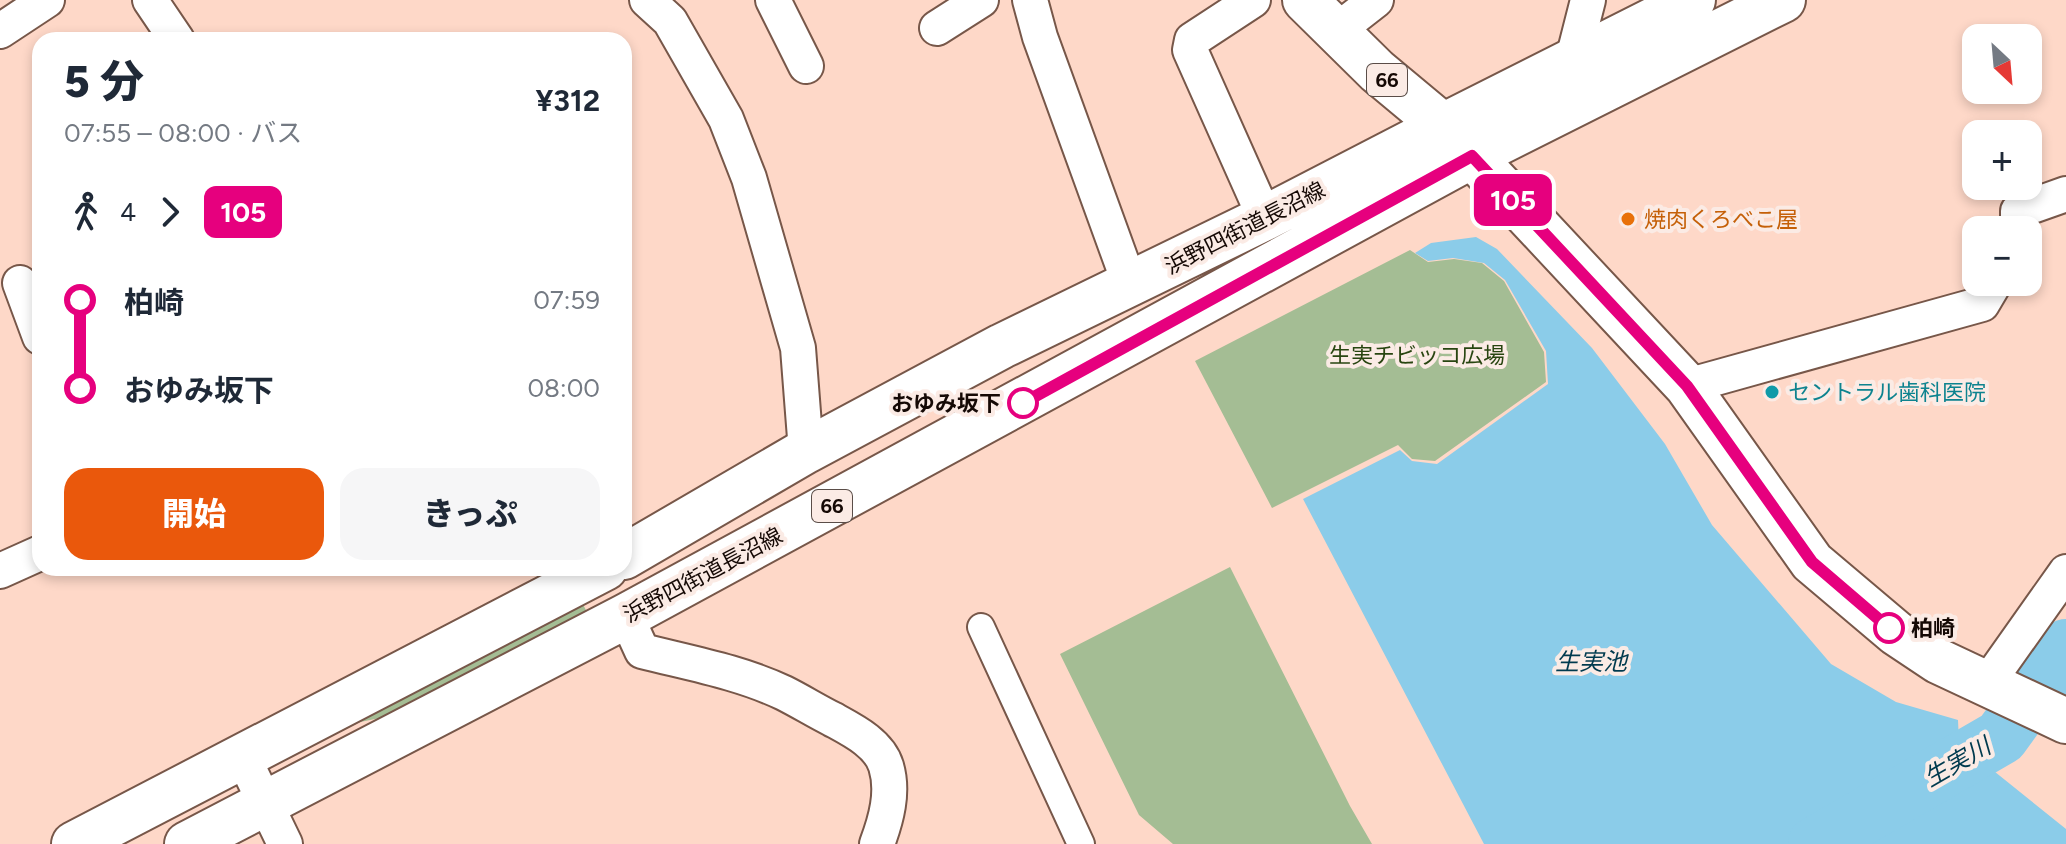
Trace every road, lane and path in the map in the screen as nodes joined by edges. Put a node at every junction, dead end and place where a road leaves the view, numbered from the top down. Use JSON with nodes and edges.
{"nodes":[{"id":1,"x":47,"y":0,"type":"edge"},
{"id":2,"x":150,"y":0,"type":"edge"},
{"id":3,"x":773,"y":0,"type":"edge"},
{"id":4,"x":981,"y":0,"type":"edge"},
{"id":5,"x":1030,"y":0,"type":"edge"},
{"id":6,"x":1253,"y":0,"type":"edge"},
{"id":7,"x":1305,"y":0,"type":"edge"},
{"id":8,"x":1376,"y":0,"type":"edge"},
{"id":9,"x":1588,"y":0,"type":"edge"},
{"id":10,"x":1783,"y":0,"type":"edge"},
{"id":11,"x":1681,"y":3,"type":"edge"},
{"id":12,"x":667,"y":7,"type":"edge"},
{"id":13,"x":937,"y":28,"type":"dead end"},
{"id":14,"x":0,"y":31,"type":"edge"},
{"id":15,"x":172,"y":32,"type":"edge"},
{"id":16,"x":1335,"y":32,"type":"junction"},
{"id":17,"x":1573,"y":59,"type":"junction"},
{"id":18,"x":806,"y":66,"type":"dead end"},
{"id":19,"x":1458,"y":141,"type":"junction"},
{"id":20,"x":2066,"y":194,"type":"edge"},
{"id":21,"x":2018,"y":216,"type":"edge"},
{"id":22,"x":1265,"y":218,"type":"junction"},
{"id":23,"x":20,"y":283,"type":"dead end"},
{"id":24,"x":1130,"y":285,"type":"junction"},
{"id":25,"x":1987,"y":296,"type":"edge"},
{"id":26,"x":32,"y":315,"type":"edge"},
{"id":27,"x":1687,"y":386,"type":"junction"},
{"id":28,"x":806,"y":451,"type":"junction"},
{"id":29,"x":632,"y":552,"type":"edge"},
{"id":30,"x":32,"y":557,"type":"edge"},
{"id":31,"x":0,"y":571,"type":"edge"},
{"id":32,"x":2066,"y":572,"type":"edge"},
{"id":33,"x":569,"y":576,"type":"edge"},
{"id":34,"x":626,"y":616,"type":"junction"},
{"id":35,"x":981,"y":627,"type":"dead end"},
{"id":36,"x":1986,"y":685,"type":"junction"},
{"id":37,"x":2066,"y":721,"type":"edge"},
{"id":38,"x":243,"y":757,"type":"junction"},
{"id":39,"x":266,"y":803,"type":"junction"},
{"id":40,"x":74,"y":844,"type":"edge"},
{"id":41,"x":187,"y":844,"type":"edge"},
{"id":42,"x":285,"y":844,"type":"edge"},
{"id":43,"x":877,"y":844,"type":"edge"},
{"id":44,"x":1081,"y":844,"type":"edge"}],
"edges":[{"from":1,"to":14,"type":"street"},
{"from":2,"to":15,"type":"street"},
{"from":3,"to":18,"type":"street"},
{"from":4,"to":13,"type":"street"},
{"from":5,"to":24,"type":"street"},
{"from":6,"to":22,"type":"street"},
{"from":7,"to":16,"type":"main road","number":"66"},
{"from":8,"to":16,"type":"street"},
{"from":9,"to":17,"type":"street"},
{"from":10,"to":19,"type":"main road"},
{"from":11,"to":17,"type":"main road"},
{"from":12,"to":28,"type":"street"},
{"from":16,"to":19,"type":"main road","number":"66"},
{"from":17,"to":19,"type":"main road"},
{"from":19,"to":22,"type":"main road","name":"浜野四街道長沼線"},
{"from":19,"to":27,"type":"main road"},
{"from":19,"to":34,"type":"main road","name":"浜野四街道長沼線","number":"66"},
{"from":20,"to":21,"type":"street"},
{"from":22,"to":24,"type":"main road","name":"浜野四街道長沼線"},
{"from":23,"to":26,"type":"street"},
{"from":24,"to":28,"type":"main road","name":"浜野四街道長沼線"},
{"from":25,"to":27,"type":"street"},
{"from":27,"to":36,"type":"main road"},
{"from":28,"to":29,"type":"main road","name":"浜野四街道長沼線"},
{"from":30,"to":31,"type":"street"},
{"from":32,"to":36,"type":"street"},
{"from":33,"to":38,"type":"main road"},
{"from":34,"to":39,"type":"main road","name":"浜野四街道長沼線","number":"66"},
{"from":34,"to":43,"type":"street"},
{"from":35,"to":44,"type":"street"},
{"from":36,"to":37,"type":"main road"},
{"from":38,"to":39,"type":"street"},
{"from":38,"to":40,"type":"main road"},
{"from":39,"to":41,"type":"main road","name":"浜野四街道長沼線","number":"66"},
{"from":39,"to":42,"type":"street"}]}
